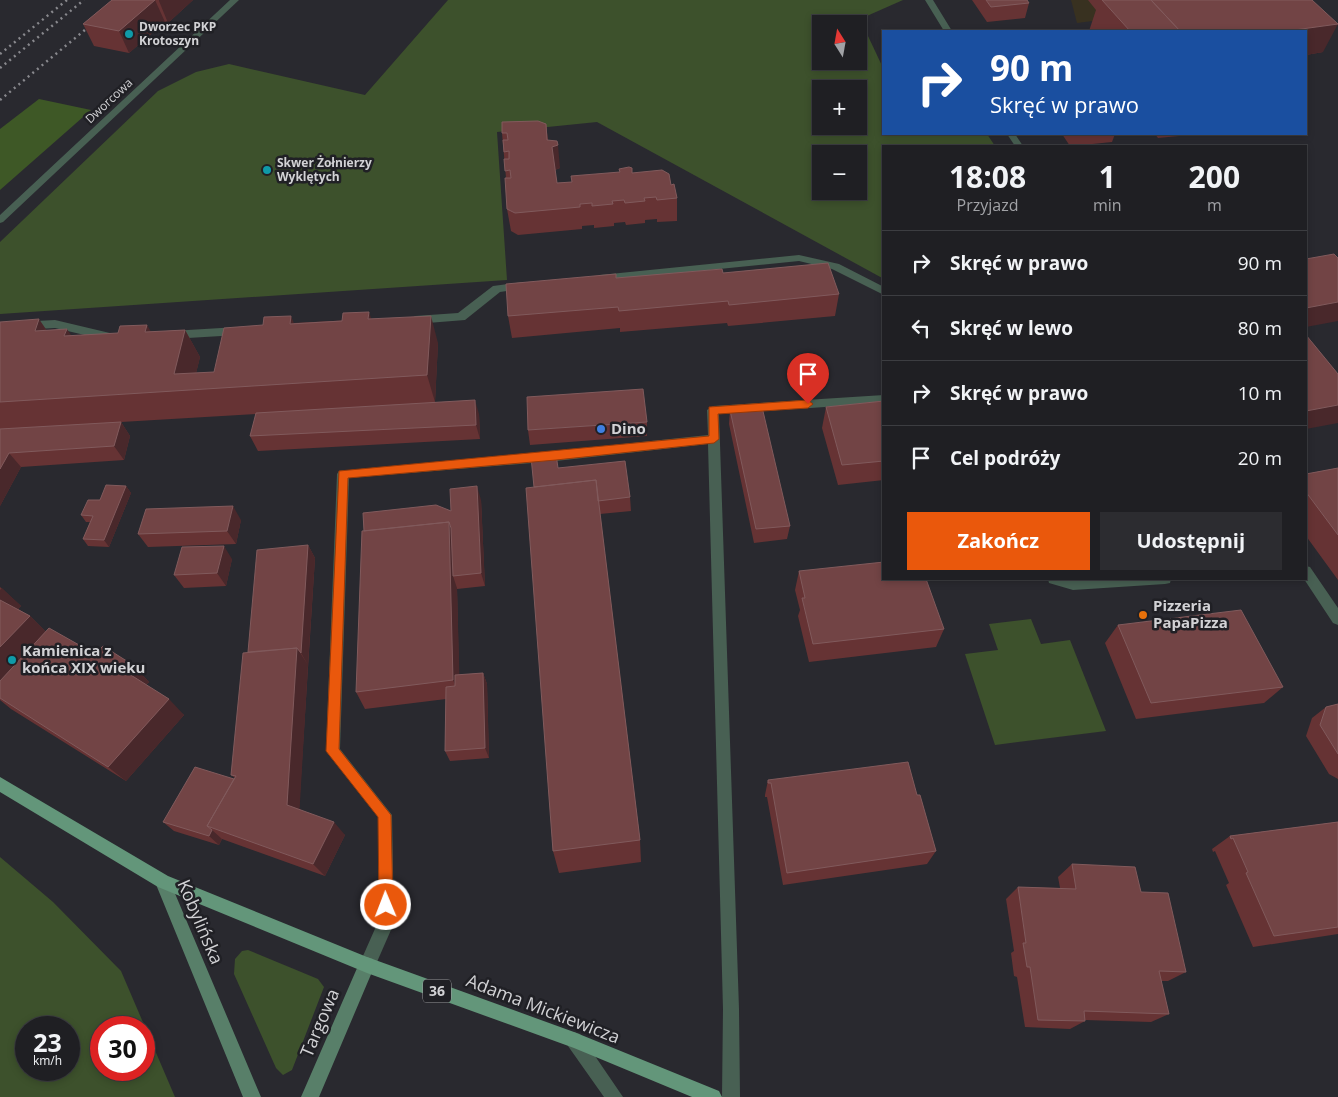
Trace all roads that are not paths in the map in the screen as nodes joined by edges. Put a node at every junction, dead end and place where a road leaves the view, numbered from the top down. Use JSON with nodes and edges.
{"nodes":[{"id":1,"x":235,"y":0,"type":"edge"},
{"id":2,"x":929,"y":0,"type":"edge"},
{"id":3,"x":947,"y":30,"type":"edge"},
{"id":4,"x":0,"y":220,"type":"edge"},
{"id":5,"x":585,"y":280,"type":"edge"},
{"id":6,"x":536,"y":285,"type":"edge"},
{"id":7,"x":882,"y":291,"type":"edge"},
{"id":8,"x":402,"y":321,"type":"edge"},
{"id":9,"x":0,"y":327,"type":"edge"},
{"id":10,"x":244,"y":331,"type":"edge"},
{"id":11,"x":156,"y":336,"type":"edge"},
{"id":12,"x":126,"y":338,"type":"edge"},
{"id":13,"x":882,"y":399,"type":"edge"},
{"id":14,"x":714,"y":439,"type":"junction"},
{"id":15,"x":1307,"y":573,"type":"edge"},
{"id":16,"x":1057,"y":580,"type":"edge"},
{"id":17,"x":1150,"y":580,"type":"edge"},
{"id":18,"x":1338,"y":619,"type":"edge"},
{"id":19,"x":0,"y":784,"type":"edge"},
{"id":20,"x":163,"y":882,"type":"junction"},
{"id":21,"x":367,"y":965,"type":"junction"},
{"id":22,"x":574,"y":1040,"type":"junction"},
{"id":23,"x":252,"y":1097,"type":"edge"},
{"id":24,"x":310,"y":1097,"type":"edge"},
{"id":25,"x":614,"y":1097,"type":"edge"},
{"id":26,"x":713,"y":1097,"type":"edge"},
{"id":27,"x":731,"y":1097,"type":"edge"}],
"edges":[{"from":1,"to":4,"type":"street","name":"Dworcowa"},
{"from":2,"to":3,"type":"street"},
{"from":5,"to":7,"type":"street"},
{"from":6,"to":8,"type":"street"},
{"from":9,"to":12,"type":"street"},
{"from":10,"to":11,"type":"street"},
{"from":13,"to":14,"type":"street"},
{"from":14,"to":21,"type":"street"},
{"from":14,"to":27,"type":"street"},
{"from":15,"to":18,"type":"street"},
{"from":16,"to":17,"type":"street"},
{"from":19,"to":20,"type":"main road","name":"Kobylińska","number":"36"},
{"from":20,"to":21,"type":"main road","name":"Adama Mickiewicza","number":"36"},
{"from":20,"to":23,"type":"street","name":"Kobylińska"},
{"from":21,"to":22,"type":"main road","name":"Adama Mickiewicza","number":"36"},
{"from":21,"to":24,"type":"street","name":"Targowa"},
{"from":22,"to":25,"type":"street"},
{"from":22,"to":26,"type":"main road","name":"Adama Mickiewicza","number":"36"}]}
